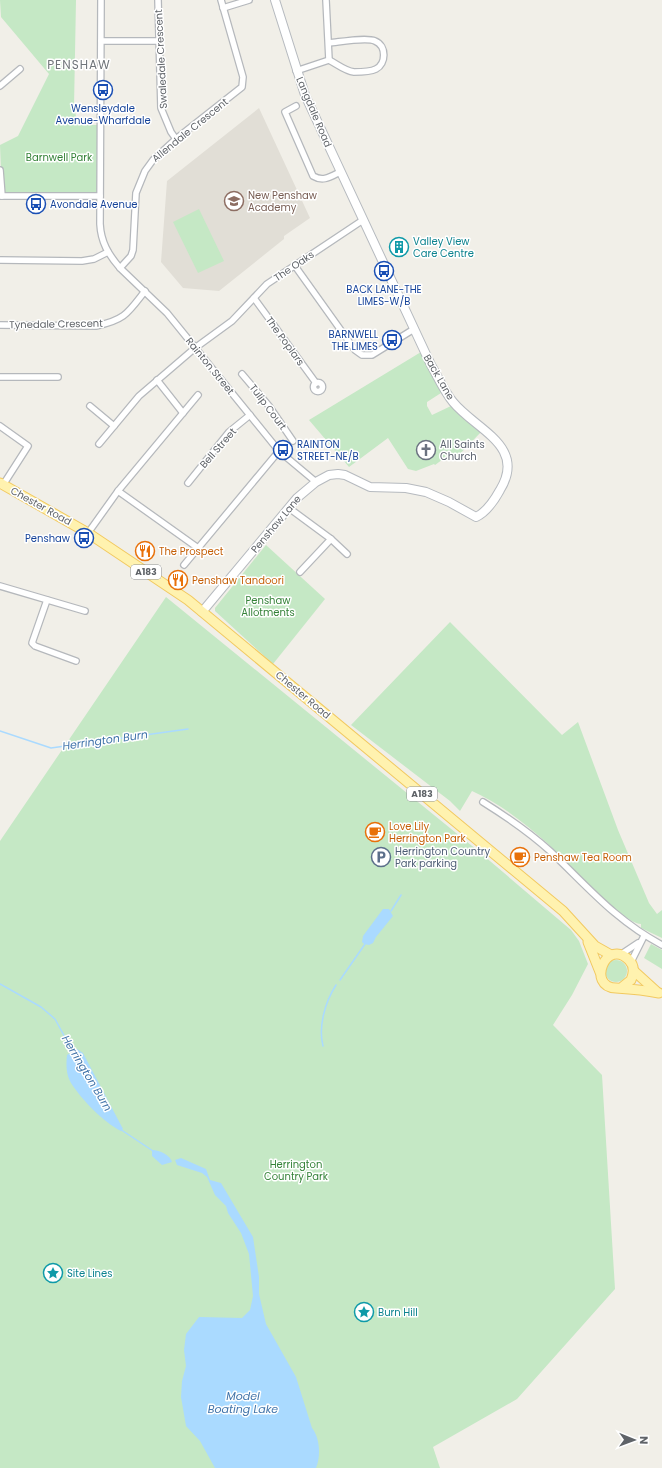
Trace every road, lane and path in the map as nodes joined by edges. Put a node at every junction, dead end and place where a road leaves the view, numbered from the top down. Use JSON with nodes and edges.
{"nodes":[{"id":1,"x":101,"y":0,"type":"edge"},
{"id":2,"x":158,"y":0,"type":"edge"},
{"id":3,"x":221,"y":0,"type":"edge"},
{"id":4,"x":249,"y":0,"type":"edge"},
{"id":5,"x":275,"y":0,"type":"edge"},
{"id":6,"x":326,"y":0,"type":"edge"},
{"id":7,"x":223,"y":8,"type":"junction"},
{"id":8,"x":159,"y":41,"type":"junction"},
{"id":9,"x":101,"y":42,"type":"junction"},
{"id":10,"x":329,"y":43,"type":"junction"},
{"id":11,"x":329,"y":60,"type":"junction"},
{"id":12,"x":20,"y":69,"type":"dead end"},
{"id":13,"x":296,"y":71,"type":"junction"},
{"id":14,"x":0,"y":86,"type":"edge"},
{"id":15,"x":296,"y":106,"type":"dead end"},
{"id":16,"x":176,"y":139,"type":"junction"},
{"id":17,"x":0,"y":170,"type":"edge"},
{"id":18,"x":340,"y":172,"type":"junction"},
{"id":19,"x":1,"y":196,"type":"edge"},
{"id":20,"x":100,"y":196,"type":"junction"},
{"id":21,"x":363,"y":220,"type":"junction"},
{"id":22,"x":108,"y":252,"type":"junction"},
{"id":23,"x":0,"y":260,"type":"edge"},
{"id":24,"x":295,"y":266,"type":"junction"},
{"id":25,"x":120,"y":268,"type":"junction"},
{"id":26,"x":145,"y":291,"type":"junction"},
{"id":27,"x":254,"y":298,"type":"junction"},
{"id":28,"x":0,"y":325,"type":"edge"},
{"id":29,"x":414,"y":329,"type":"junction"},
{"id":30,"x":195,"y":348,"type":"junction"},
{"id":31,"x":242,"y":374,"type":"dead end"},
{"id":32,"x":0,"y":377,"type":"edge"},
{"id":33,"x":58,"y":377,"type":"dead end"},
{"id":34,"x":158,"y":380,"type":"junction"},
{"id":35,"x":316,"y":383,"type":"dead end"},
{"id":36,"x":198,"y":395,"type":"dead end"},
{"id":37,"x":90,"y":406,"type":"dead end"},
{"id":38,"x":183,"y":413,"type":"junction"},
{"id":39,"x":252,"y":417,"type":"junction"},
{"id":40,"x":0,"y":426,"type":"edge"},
{"id":41,"x":114,"y":426,"type":"junction"},
{"id":42,"x":293,"y":441,"type":"dead end"},
{"id":43,"x":99,"y":444,"type":"dead end"},
{"id":44,"x":279,"y":451,"type":"junction"},
{"id":45,"x":316,"y":482,"type":"junction"},
{"id":46,"x":188,"y":483,"type":"dead end"},
{"id":47,"x":2,"y":484,"type":"edge"},
{"id":48,"x":118,"y":491,"type":"junction"},
{"id":49,"x":289,"y":508,"type":"junction"},
{"id":50,"x":480,"y":515,"type":"joint"},
{"id":51,"x":88,"y":533,"type":"junction"},
{"id":52,"x":331,"y":539,"type":"junction"},
{"id":53,"x":198,"y":548,"type":"junction"},
{"id":54,"x":347,"y":554,"type":"dead end"},
{"id":55,"x":184,"y":565,"type":"dead end"},
{"id":56,"x":300,"y":572,"type":"dead end"},
{"id":57,"x":0,"y":586,"type":"edge"},
{"id":58,"x":47,"y":600,"type":"junction"},
{"id":59,"x":85,"y":611,"type":"dead end"},
{"id":60,"x":202,"y":612,"type":"junction"},
{"id":61,"x":76,"y":661,"type":"dead end"},
{"id":62,"x":483,"y":802,"type":"dead end"},
{"id":63,"x":585,"y":936,"type":"junction"},
{"id":64,"x":644,"y":936,"type":"junction"},
{"id":65,"x":639,"y":942,"type":"junction"},
{"id":66,"x":662,"y":946,"type":"edge"},
{"id":67,"x":616,"y":955,"type":"junction"},
{"id":68,"x":632,"y":966,"type":"junction"},
{"id":69,"x":600,"y":972,"type":"junction"},
{"id":70,"x":621,"y":988,"type":"junction"},
{"id":71,"x":660,"y":994,"type":"edge"}],
"edges":[{"from":1,"to":9,"type":"street"},
{"from":2,"to":8,"type":"street","name":"Swaledale Crescent"},
{"from":3,"to":7,"type":"street","name":"Allendale Crescent"},
{"from":4,"to":7,"type":"street"},
{"from":5,"to":13,"type":"street","name":"Langdale Road"},
{"from":6,"to":10,"type":"street"},
{"from":7,"to":16,"type":"street","name":"Allendale Crescent"},
{"from":8,"to":9,"type":"street"},
{"from":8,"to":16,"type":"street","name":"Swaledale Crescent"},
{"from":9,"to":20,"type":"street"},
{"from":10,"to":11,"type":"street"},
{"from":10,"to":11,"type":"street"},
{"from":11,"to":13,"type":"street"},
{"from":12,"to":14,"type":"street"},
{"from":13,"to":18,"type":"street","name":"Langdale Road"},
{"from":15,"to":18,"type":"street"},
{"from":16,"to":25,"type":"street","name":"Allendale Crescent"},
{"from":17,"to":19,"type":"street"},
{"from":18,"to":21,"type":"street","name":"Langdale Road"},
{"from":19,"to":20,"type":"street"},
{"from":20,"to":22,"type":"street"},
{"from":21,"to":24,"type":"street","name":"The Oaks"},
{"from":21,"to":29,"type":"street","name":"Back Lane"},
{"from":22,"to":23,"type":"street"},
{"from":22,"to":25,"type":"street"},
{"from":24,"to":27,"type":"street","name":"The Oaks"},
{"from":24,"to":29,"type":"street"},
{"from":25,"to":26,"type":"street"},
{"from":26,"to":28,"type":"street","name":"Tynedale Crescent"},
{"from":26,"to":30,"type":"street","name":"Rainton Street"},
{"from":27,"to":30,"type":"street","name":"The Oaks"},
{"from":27,"to":35,"type":"street","name":"The Poplars"},
{"from":29,"to":50,"type":"street","name":"Back Lane"},
{"from":30,"to":34,"type":"street","name":"The Oaks"},
{"from":30,"to":39,"type":"street","name":"Rainton Street"},
{"from":31,"to":42,"type":"street","name":"Tulip Court"},
{"from":32,"to":33,"type":"street"},
{"from":34,"to":38,"type":"street"},
{"from":34,"to":41,"type":"street","name":"The Oaks"},
{"from":36,"to":38,"type":"street"},
{"from":37,"to":41,"type":"street"},
{"from":38,"to":48,"type":"street"},
{"from":39,"to":44,"type":"street","name":"Rainton Street"},
{"from":39,"to":46,"type":"street","name":"Bell Street"},
{"from":40,"to":47,"type":"street"},
{"from":41,"to":43,"type":"street","name":"The Oaks"},
{"from":44,"to":45,"type":"street","name":"Rainton Street"},
{"from":44,"to":53,"type":"street"},
{"from":45,"to":49,"type":"street","name":"Penshaw Lane"},
{"from":45,"to":50,"type":"street","name":"Penshaw Lane"},
{"from":47,"to":51,"type":"main road","name":"Chester Road","number":"A183"},
{"from":48,"to":51,"type":"street"},
{"from":48,"to":53,"type":"street"},
{"from":49,"to":52,"type":"street"},
{"from":49,"to":60,"type":"street","name":"Penshaw Lane"},
{"from":51,"to":60,"type":"main road","name":"Chester Road","number":"A183"},
{"from":52,"to":54,"type":"street"},
{"from":52,"to":56,"type":"street"},
{"from":53,"to":55,"type":"street"},
{"from":57,"to":58,"type":"street"},
{"from":58,"to":59,"type":"street"},
{"from":58,"to":61,"type":"street"},
{"from":60,"to":63,"type":"main road","name":"Chester Road","number":"A183"},
{"from":62,"to":64,"type":"street"},
{"from":63,"to":67,"type":"main road","name":"Chester Road","number":"A183"},
{"from":63,"to":69,"type":"main road","name":"Chester Road","number":"A183"},
{"from":64,"to":65,"type":"street"},
{"from":64,"to":66,"type":"street"},
{"from":65,"to":67,"type":"street"},
{"from":65,"to":68,"type":"street"},
{"from":67,"to":68,"type":"main road"},
{"from":67,"to":69,"type":"main road"},
{"from":68,"to":70,"type":"main road"},
{"from":68,"to":71,"type":"main road"},
{"from":69,"to":70,"type":"main road"},
{"from":70,"to":71,"type":"main road"}]}
